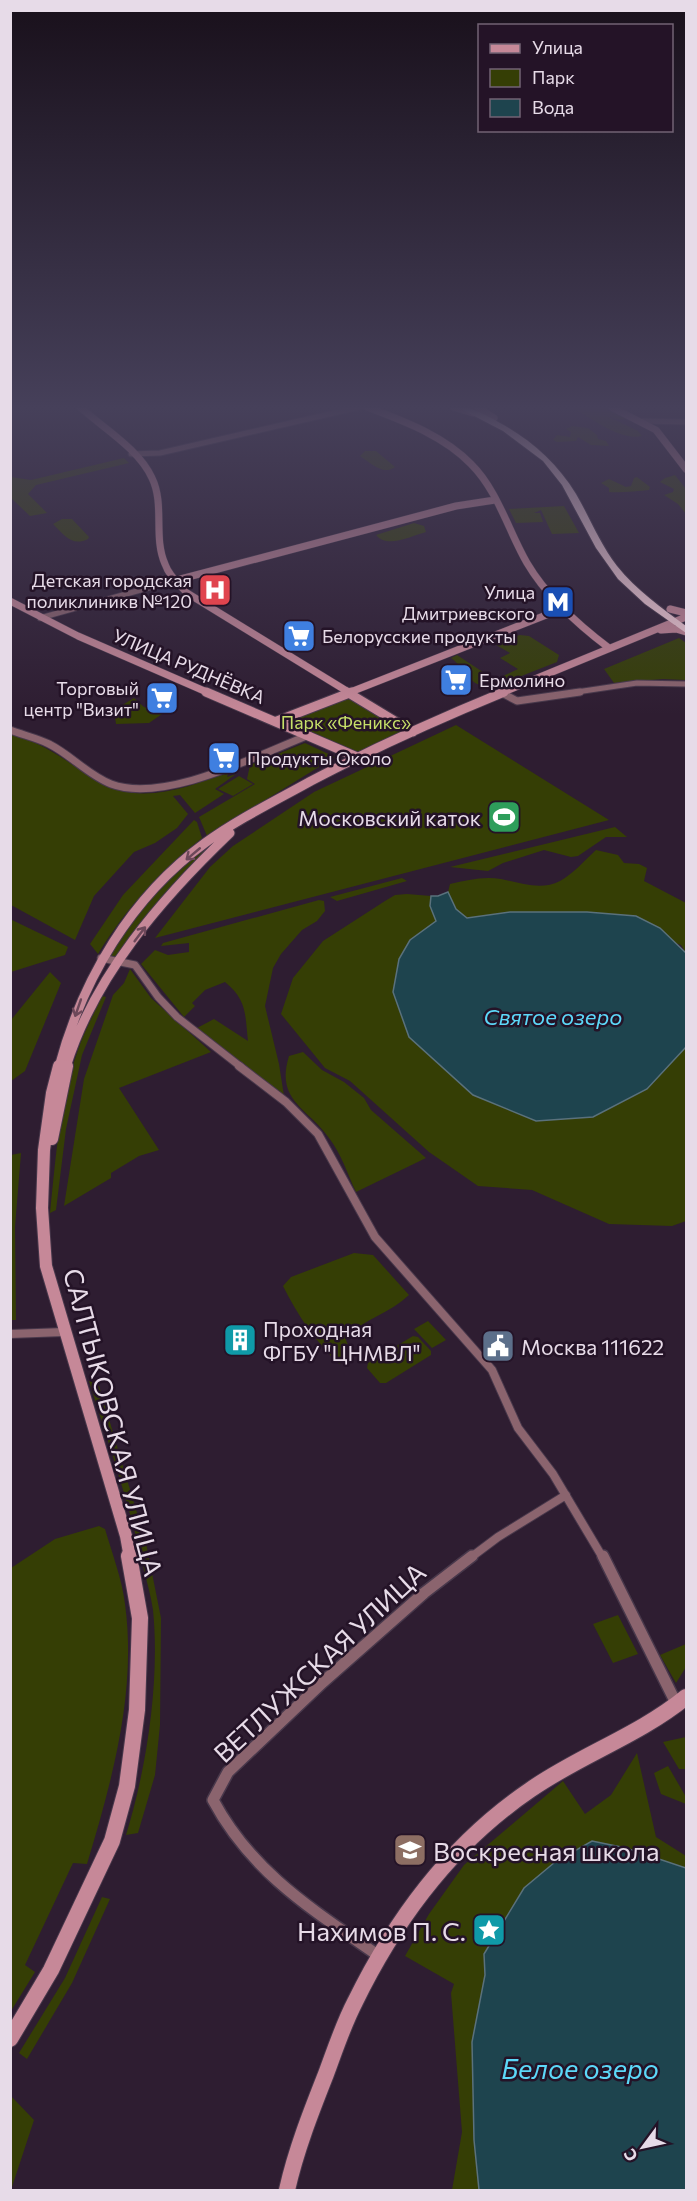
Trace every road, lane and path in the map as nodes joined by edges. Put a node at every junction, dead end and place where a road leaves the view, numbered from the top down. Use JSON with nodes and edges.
{"nodes":[{"id":1,"x":159,"y":510,"type":"edge"},
{"id":2,"x":442,"y":510,"type":"edge"},
{"id":3,"x":500,"y":510,"type":"edge"},
{"id":4,"x":581,"y":510,"type":"edge"},
{"id":5,"x":589,"y":510,"type":"edge"},
{"id":6,"x":173,"y":581,"type":"junction"},
{"id":7,"x":10,"y":601,"type":"edge"},
{"id":8,"x":656,"y":607,"type":"junction"},
{"id":9,"x":564,"y":608,"type":"junction"},
{"id":10,"x":40,"y":618,"type":"junction"},
{"id":11,"x":684,"y":621,"type":"edge"},
{"id":12,"x":654,"y":631,"type":"junction"},
{"id":13,"x":609,"y":648,"type":"junction"},
{"id":14,"x":687,"y":684,"type":"edge"},
{"id":15,"x":348,"y":692,"type":"junction"},
{"id":16,"x":502,"y":693,"type":"junction"},
{"id":17,"x":277,"y":721,"type":"junction"},
{"id":18,"x":10,"y":730,"type":"edge"},
{"id":19,"x":413,"y":732,"type":"junction"},
{"id":20,"x":309,"y":735,"type":"junction"},
{"id":21,"x":357,"y":757,"type":"junction"},
{"id":22,"x":259,"y":810,"type":"junction"},
{"id":23,"x":101,"y":958,"type":"junction"},
{"id":24,"x":118,"y":963,"type":"junction"},
{"id":25,"x":41,"y":1222,"type":"junction"},
{"id":26,"x":64,"y":1332,"type":"junction"},
{"id":27,"x":10,"y":1334,"type":"edge"},
{"id":28,"x":566,"y":1495,"type":"junction"},
{"id":29,"x":682,"y":1701,"type":"edge"},
{"id":30,"x":379,"y":1956,"type":"junction"},
{"id":31,"x":10,"y":2039,"type":"edge"},
{"id":32,"x":287,"y":2190,"type":"edge"}],
"edges":[{"from":1,"to":6,"type":"street"},
{"from":2,"to":6,"type":"street"},
{"from":3,"to":9,"type":"street"},
{"from":4,"to":8,"type":"highway"},
{"from":5,"to":11,"type":"highway"},
{"from":6,"to":10,"type":"street"},
{"from":6,"to":15,"type":"street"},
{"from":7,"to":10,"type":"street","name":"УЛИЦА РУДНЁВКА"},
{"from":8,"to":11,"type":"highway"},
{"from":8,"to":12,"type":"street"},
{"from":9,"to":13,"type":"street"},
{"from":9,"to":15,"type":"street"},
{"from":10,"to":17,"type":"street","name":"УЛИЦА РУДНЁВКА"},
{"from":11,"to":12,"type":"street","name":"САЛТЫКОВСКАЯ УЛИЦА"},
{"from":11,"to":12,"type":"street"},
{"from":12,"to":13,"type":"street","name":"САЛТЫКОВСКАЯ УЛИЦА"},
{"from":13,"to":16,"type":"street","name":"САЛТЫКОВСКАЯ УЛИЦА"},
{"from":14,"to":16,"type":"street"},
{"from":15,"to":17,"type":"street"},
{"from":15,"to":19,"type":"street"},
{"from":16,"to":19,"type":"street","name":"САЛТЫКОВСКАЯ УЛИЦА"},
{"from":17,"to":20,"type":"street","name":"УЛИЦА РУДНЁВКА"},
{"from":18,"to":20,"type":"street"},
{"from":19,"to":21,"type":"street","name":"САЛТЫКОВСКАЯ УЛИЦА"},
{"from":20,"to":21,"type":"street","name":"УЛИЦА РУДНЁВКА"},
{"from":21,"to":22,"type":"street","name":"САЛТЫКОВСКАЯ УЛИЦА"},
{"from":22,"to":23,"type":"street","name":"САЛТЫКОВСКАЯ УЛИЦА","one_way":true},
{"from":24,"to":22,"type":"street","name":"САЛТЫКОВСКАЯ УЛИЦА","one_way":true},
{"from":23,"to":24,"type":"street"},
{"from":23,"to":25,"type":"street","name":"САЛТЫКОВСКАЯ УЛИЦА","one_way":true},
{"from":24,"to":25,"type":"street","name":"САЛТЫКОВСКАЯ УЛИЦА"},
{"from":24,"to":28,"type":"street"},
{"from":25,"to":26,"type":"street","name":"САЛТЫКОВСКАЯ УЛИЦА"},
{"from":26,"to":27,"type":"street"},
{"from":26,"to":31,"type":"street","name":"САЛТЫКОВСКАЯ УЛИЦА"},
{"from":28,"to":29,"type":"street"},
{"from":28,"to":30,"type":"street","name":"ВЕТЛУЖСКАЯ УЛИЦА"},
{"from":29,"to":30,"type":"street"},
{"from":30,"to":32,"type":"street"}]}
